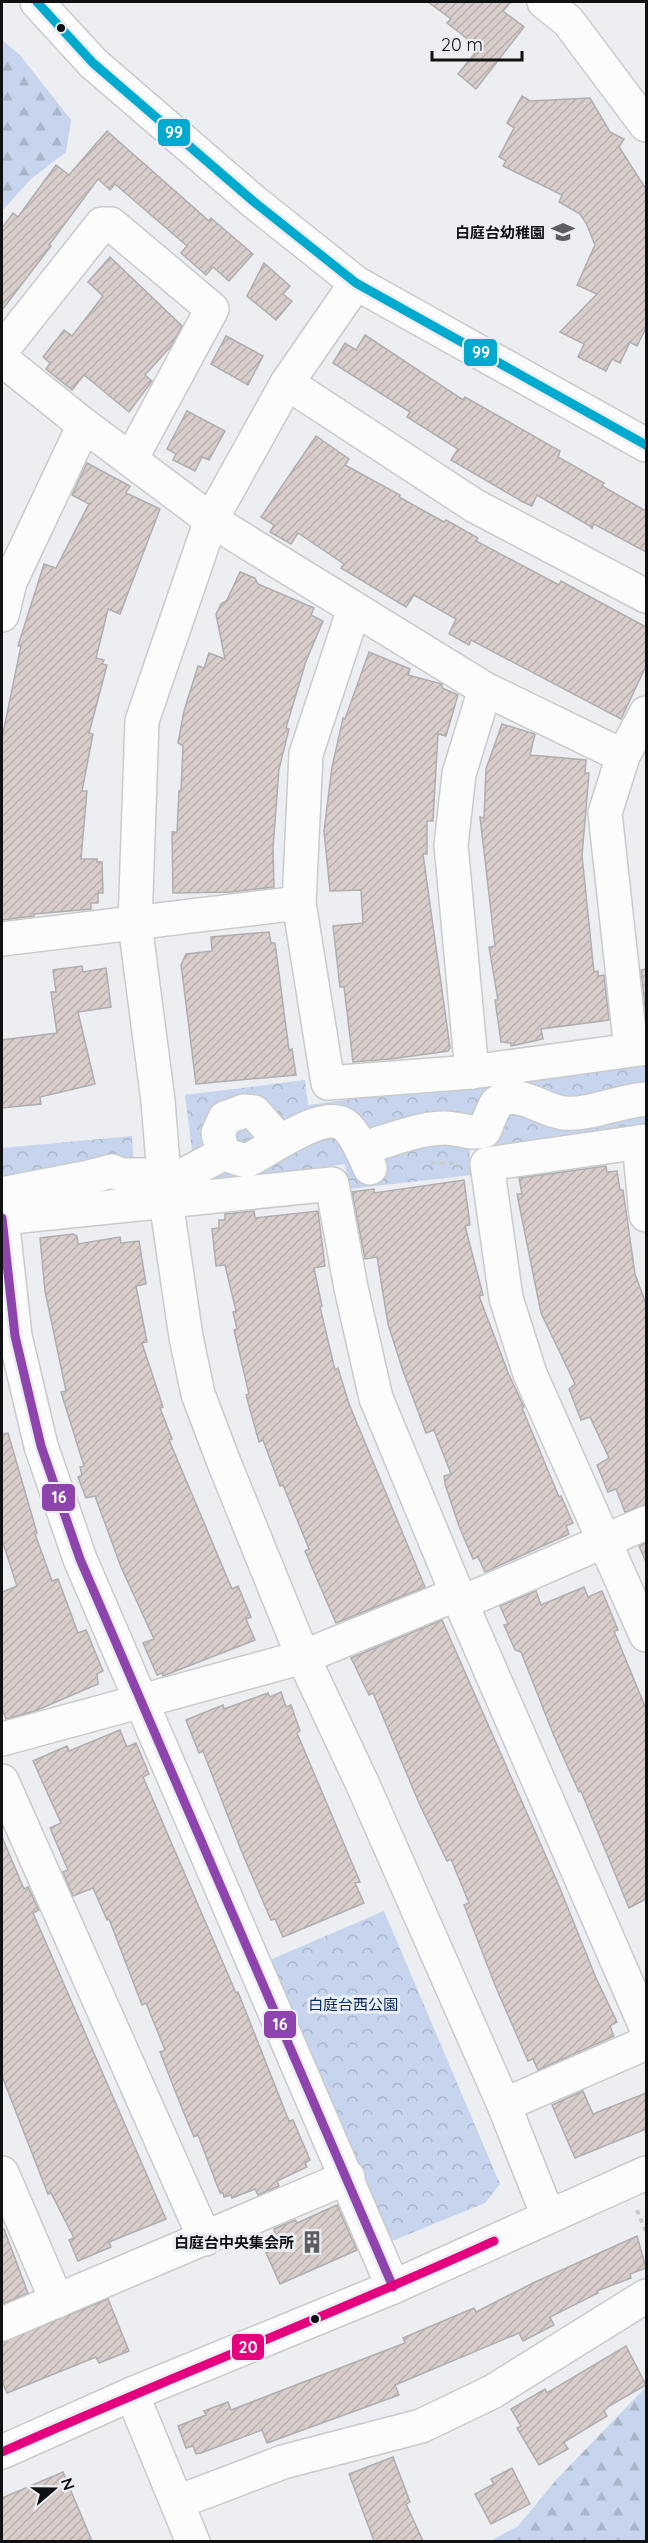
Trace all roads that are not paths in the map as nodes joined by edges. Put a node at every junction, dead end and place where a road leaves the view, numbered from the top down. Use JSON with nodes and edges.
{"nodes":[{"id":1,"x":37,"y":2,"type":"edge"},
{"id":2,"x":544,"y":2,"type":"edge"},
{"id":3,"x":646,"y":125,"type":"edge"},
{"id":4,"x":356,"y":283,"type":"junction"},
{"id":5,"x":2,"y":361,"type":"edge"},
{"id":6,"x":287,"y":383,"type":"junction"},
{"id":7,"x":84,"y":425,"type":"junction"},
{"id":8,"x":645,"y":442,"type":"edge"},
{"id":9,"x":130,"y":459,"type":"junction"},
{"id":10,"x":211,"y":520,"type":"junction"},
{"id":11,"x":646,"y":596,"type":"edge"},
{"id":12,"x":354,"y":609,"type":"junction"},
{"id":13,"x":2,"y":615,"type":"edge"},
{"id":14,"x":485,"y":689,"type":"junction"},
{"id":15,"x":646,"y":713,"type":"edge"},
{"id":16,"x":623,"y":756,"type":"junction"},
{"id":17,"x":299,"y":903,"type":"junction"},
{"id":18,"x":135,"y":924,"type":"junction"},
{"id":19,"x":2,"y":939,"type":"edge"},
{"id":20,"x":639,"y":1049,"type":"edge"},
{"id":21,"x":472,"y":1072,"type":"junction"},
{"id":22,"x":646,"y":1099,"type":"edge"},
{"id":23,"x":279,"y":1140,"type":"junction"},
{"id":24,"x":643,"y":1142,"type":"edge"},
{"id":25,"x":223,"y":1154,"type":"junction"},
{"id":26,"x":189,"y":1172,"type":"dead end"},
{"id":27,"x":144,"y":1174,"type":"dead end"},
{"id":28,"x":2,"y":1194,"type":"edge"},
{"id":29,"x":166,"y":1201,"type":"junction"},
{"id":30,"x":646,"y":1215,"type":"edge"},
{"id":31,"x":2,"y":1218,"type":"edge"},
{"id":32,"x":646,"y":1523,"type":"edge"},
{"id":33,"x":605,"y":1540,"type":"junction"},
{"id":34,"x":459,"y":1598,"type":"junction"},
{"id":35,"x":646,"y":1635,"type":"edge"},
{"id":36,"x":303,"y":1657,"type":"junction"},
{"id":37,"x":140,"y":1701,"type":"junction"},
{"id":38,"x":2,"y":1739,"type":"edge"},
{"id":39,"x":2,"y":1781,"type":"edge"},
{"id":40,"x":646,"y":2027,"type":"edge"},
{"id":41,"x":646,"y":2043,"type":"edge"},
{"id":42,"x":504,"y":2105,"type":"junction"},
{"id":43,"x":2,"y":2173,"type":"edge"},
{"id":44,"x":348,"y":2177,"type":"junction"},
{"id":45,"x":639,"y":2187,"type":"edge"},
{"id":46,"x":548,"y":2216,"type":"junction"},
{"id":47,"x":205,"y":2239,"type":"junction"},
{"id":48,"x":393,"y":2287,"type":"junction"},
{"id":49,"x":646,"y":2296,"type":"edge"},
{"id":50,"x":57,"y":2301,"type":"junction"},
{"id":51,"x":2,"y":2324,"type":"edge"},
{"id":52,"x":132,"y":2394,"type":"junction"},
{"id":53,"x":2,"y":2452,"type":"edge"},
{"id":54,"x":178,"y":2502,"type":"junction"},
{"id":55,"x":193,"y":2541,"type":"edge"}],
"edges":[{"from":1,"to":4,"type":"street"},
{"from":2,"to":3,"type":"street"},
{"from":4,"to":6,"type":"street"},
{"from":4,"to":8,"type":"street"},
{"from":5,"to":7,"type":"street"},
{"from":5,"to":9,"type":"street"},
{"from":6,"to":10,"type":"street"},
{"from":6,"to":11,"type":"street"},
{"from":7,"to":9,"type":"street"},
{"from":7,"to":13,"type":"street"},
{"from":9,"to":10,"type":"street"},
{"from":10,"to":12,"type":"street"},
{"from":10,"to":18,"type":"street"},
{"from":12,"to":14,"type":"street"},
{"from":12,"to":17,"type":"street"},
{"from":14,"to":16,"type":"street"},
{"from":14,"to":21,"type":"street"},
{"from":15,"to":16,"type":"street"},
{"from":16,"to":20,"type":"street"},
{"from":17,"to":18,"type":"street"},
{"from":17,"to":21,"type":"street"},
{"from":18,"to":19,"type":"street"},
{"from":18,"to":29,"type":"street"},
{"from":20,"to":21,"type":"street"},
{"from":22,"to":23,"type":"street"},
{"from":23,"to":25,"type":"street"},
{"from":23,"to":25,"type":"street"},
{"from":24,"to":30,"type":"street"},
{"from":24,"to":33,"type":"street"},
{"from":25,"to":26,"type":"street"},
{"from":27,"to":28,"type":"street"},
{"from":29,"to":31,"type":"street"},
{"from":29,"to":34,"type":"street"},
{"from":29,"to":36,"type":"street"},
{"from":31,"to":37,"type":"street"},
{"from":32,"to":33,"type":"street"},
{"from":33,"to":34,"type":"street"},
{"from":33,"to":35,"type":"street"},
{"from":34,"to":36,"type":"street"},
{"from":34,"to":40,"type":"street"},
{"from":36,"to":37,"type":"street"},
{"from":36,"to":42,"type":"street"},
{"from":37,"to":38,"type":"street"},
{"from":37,"to":44,"type":"street"},
{"from":39,"to":47,"type":"street"},
{"from":41,"to":42,"type":"street"},
{"from":42,"to":46,"type":"street"},
{"from":43,"to":50,"type":"street"},
{"from":44,"to":47,"type":"street"},
{"from":44,"to":48,"type":"street"},
{"from":45,"to":46,"type":"street"},
{"from":46,"to":48,"type":"street"},
{"from":47,"to":50,"type":"street"},
{"from":48,"to":52,"type":"street"},
{"from":49,"to":54,"type":"street"},
{"from":50,"to":51,"type":"street"},
{"from":52,"to":53,"type":"street"},
{"from":52,"to":54,"type":"street"},
{"from":54,"to":55,"type":"street"}]}
